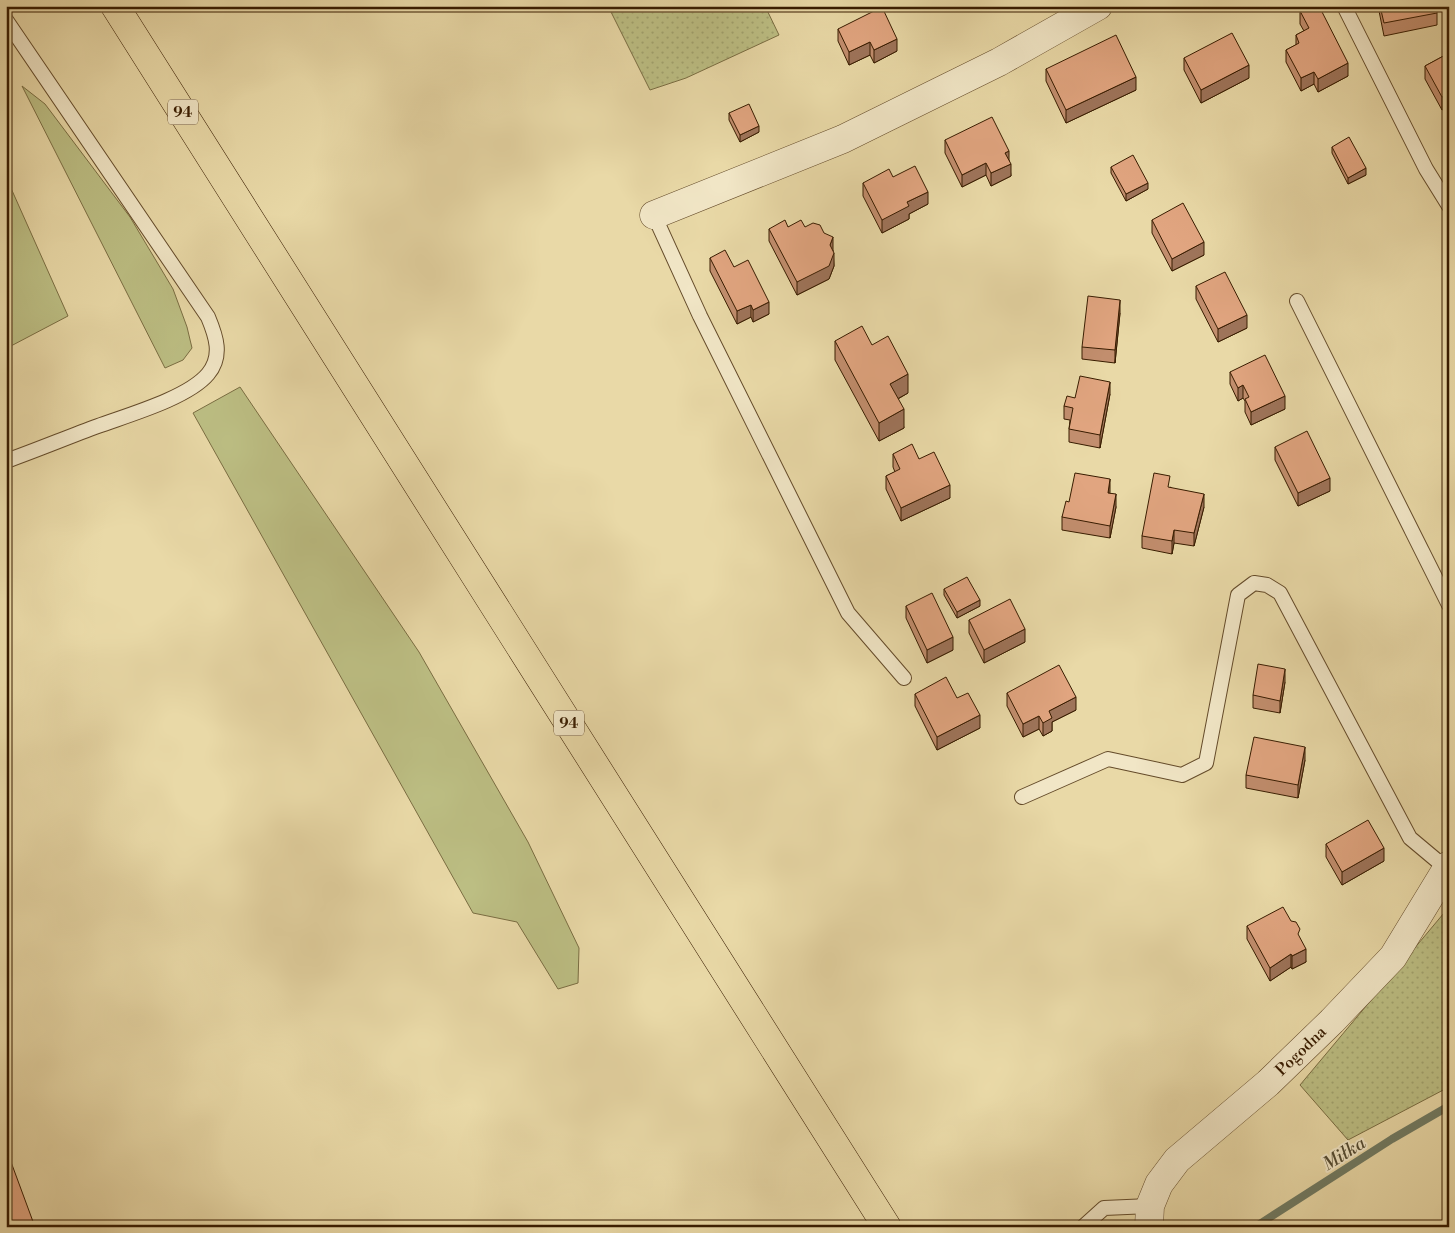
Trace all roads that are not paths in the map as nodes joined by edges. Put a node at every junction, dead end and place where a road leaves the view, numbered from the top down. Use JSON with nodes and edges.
{"nodes":[{"id":1,"x":116,"y":6,"type":"edge"},
{"id":2,"x":1098,"y":6,"type":"edge"},
{"id":3,"x":1344,"y":6,"type":"edge"},
{"id":4,"x":6,"y":20,"type":"edge"},
{"id":5,"x":1449,"y":206,"type":"edge"},
{"id":6,"x":654,"y":215,"type":"joint"},
{"id":7,"x":1297,"y":301,"type":"dead end"},
{"id":8,"x":6,"y":462,"type":"edge"},
{"id":9,"x":1449,"y":605,"type":"edge"},
{"id":10,"x":904,"y":678,"type":"dead end"},
{"id":11,"x":1022,"y":797,"type":"dead end"},
{"id":12,"x":1448,"y":867,"type":"edge"},
{"id":13,"x":1150,"y":1216,"type":"edge"},
{"id":14,"x":887,"y":1227,"type":"edge"},
{"id":15,"x":1083,"y":1227,"type":"edge"}],
"edges":[{"from":1,"to":14,"type":"main road","number":"94"},
{"from":2,"to":6,"type":"street"},
{"from":3,"to":5,"type":"lane"},
{"from":4,"to":8,"type":"lane"},
{"from":6,"to":10,"type":"lane"},
{"from":7,"to":9,"type":"lane"},
{"from":11,"to":12,"type":"lane"},
{"from":12,"to":13,"type":"street","name":"Pogodna"},
{"from":13,"to":15,"type":"lane"}]}
